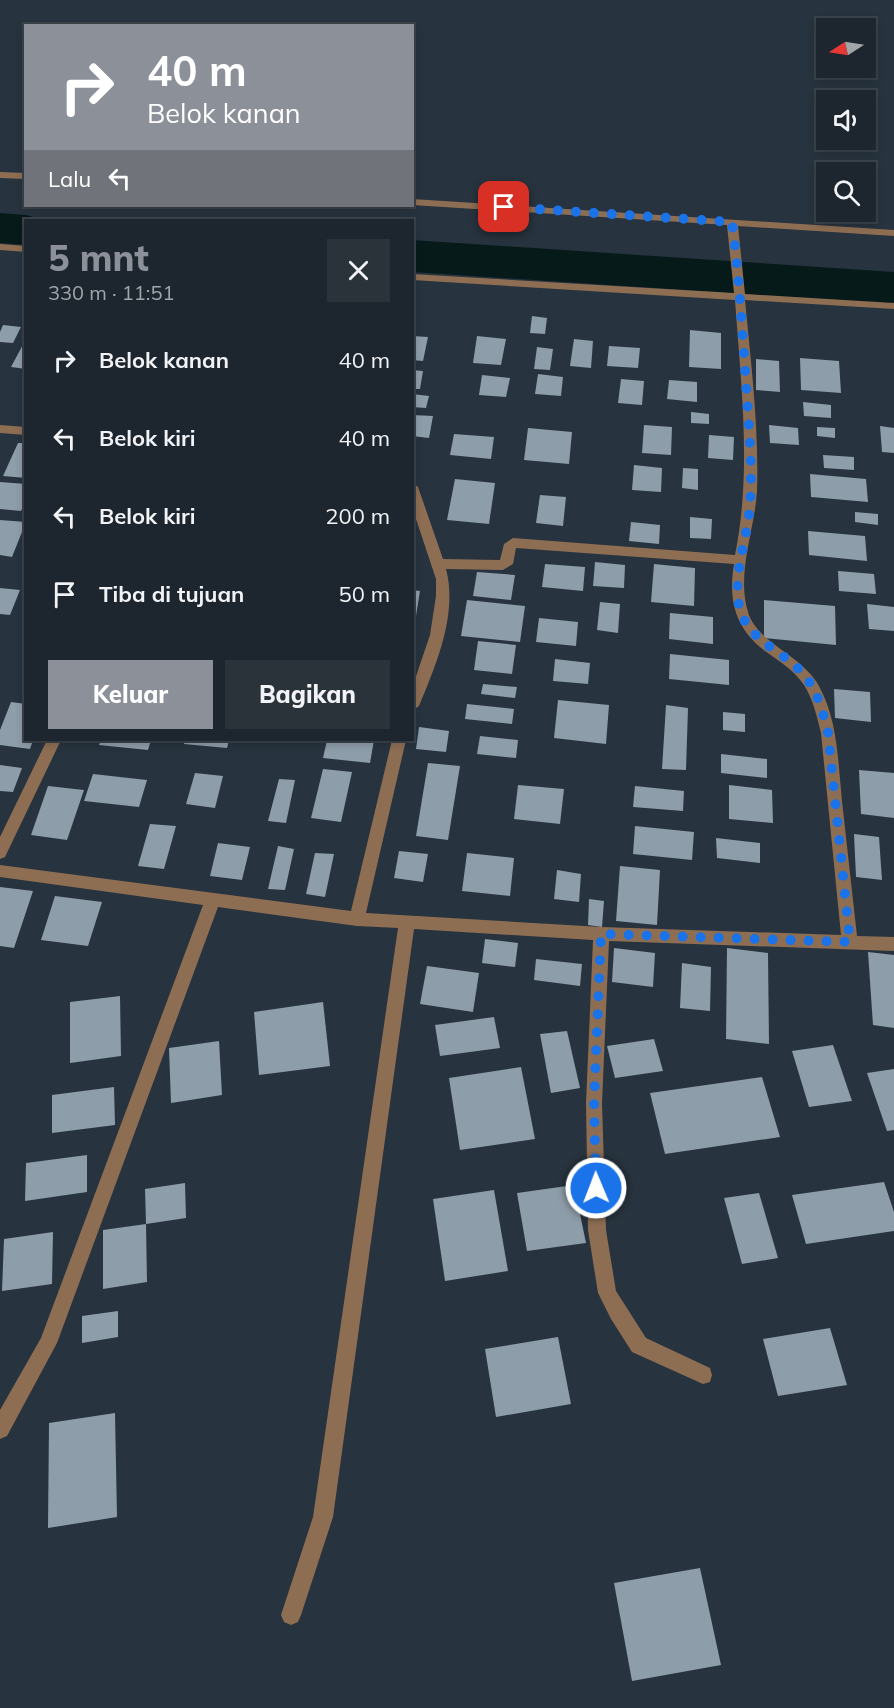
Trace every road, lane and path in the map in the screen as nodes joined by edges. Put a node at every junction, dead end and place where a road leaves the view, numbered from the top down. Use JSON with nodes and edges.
{"nodes":[{"id":1,"x":0,"y":175,"type":"edge"},
{"id":2,"x":24,"y":176,"type":"edge"},
{"id":3,"x":414,"y":202,"type":"edge"},
{"id":4,"x":733,"y":227,"type":"junction"},
{"id":5,"x":894,"y":233,"type":"edge"},
{"id":6,"x":0,"y":247,"type":"edge"},
{"id":7,"x":24,"y":249,"type":"edge"},
{"id":8,"x":414,"y":276,"type":"edge"},
{"id":9,"x":739,"y":291,"type":"junction"},
{"id":10,"x":894,"y":306,"type":"edge"},
{"id":11,"x":0,"y":429,"type":"edge"},
{"id":12,"x":24,"y":431,"type":"edge"},
{"id":13,"x":414,"y":493,"type":"edge"},
{"id":14,"x":741,"y":560,"type":"junction"},
{"id":15,"x":438,"y":564,"type":"junction"},
{"id":16,"x":414,"y":700,"type":"edge"},
{"id":17,"x":54,"y":741,"type":"edge"},
{"id":18,"x":399,"y":741,"type":"edge"},
{"id":19,"x":0,"y":853,"type":"edge"},
{"id":20,"x":0,"y":871,"type":"edge"},
{"id":21,"x":213,"y":900,"type":"junction"},
{"id":22,"x":357,"y":919,"type":"junction"},
{"id":23,"x":406,"y":922,"type":"junction"},
{"id":24,"x":601,"y":934,"type":"junction"},
{"id":25,"x":850,"y":942,"type":"junction"},
{"id":26,"x":894,"y":944,"type":"edge"},
{"id":27,"x":703,"y":1375,"type":"dead end"},
{"id":28,"x":0,"y":1429,"type":"edge"},
{"id":29,"x":291,"y":1615,"type":"dead end"}],
"edges":[{"from":1,"to":2,"type":"street"},
{"from":3,"to":4,"type":"street"},
{"from":4,"to":5,"type":"street"},
{"from":4,"to":9,"type":"street"},
{"from":6,"to":7,"type":"street"},
{"from":8,"to":9,"type":"street"},
{"from":9,"to":10,"type":"street"},
{"from":9,"to":14,"type":"street"},
{"from":11,"to":12,"type":"street"},
{"from":13,"to":15,"type":"street"},
{"from":14,"to":15,"type":"street"},
{"from":14,"to":25,"type":"street"},
{"from":15,"to":16,"type":"street"},
{"from":17,"to":19,"type":"street"},
{"from":18,"to":22,"type":"street"},
{"from":20,"to":21,"type":"street"},
{"from":21,"to":22,"type":"street"},
{"from":21,"to":28,"type":"street"},
{"from":22,"to":23,"type":"street"},
{"from":23,"to":24,"type":"street"},
{"from":23,"to":29,"type":"street"},
{"from":24,"to":25,"type":"street"},
{"from":24,"to":27,"type":"street"},
{"from":25,"to":26,"type":"street"}]}
